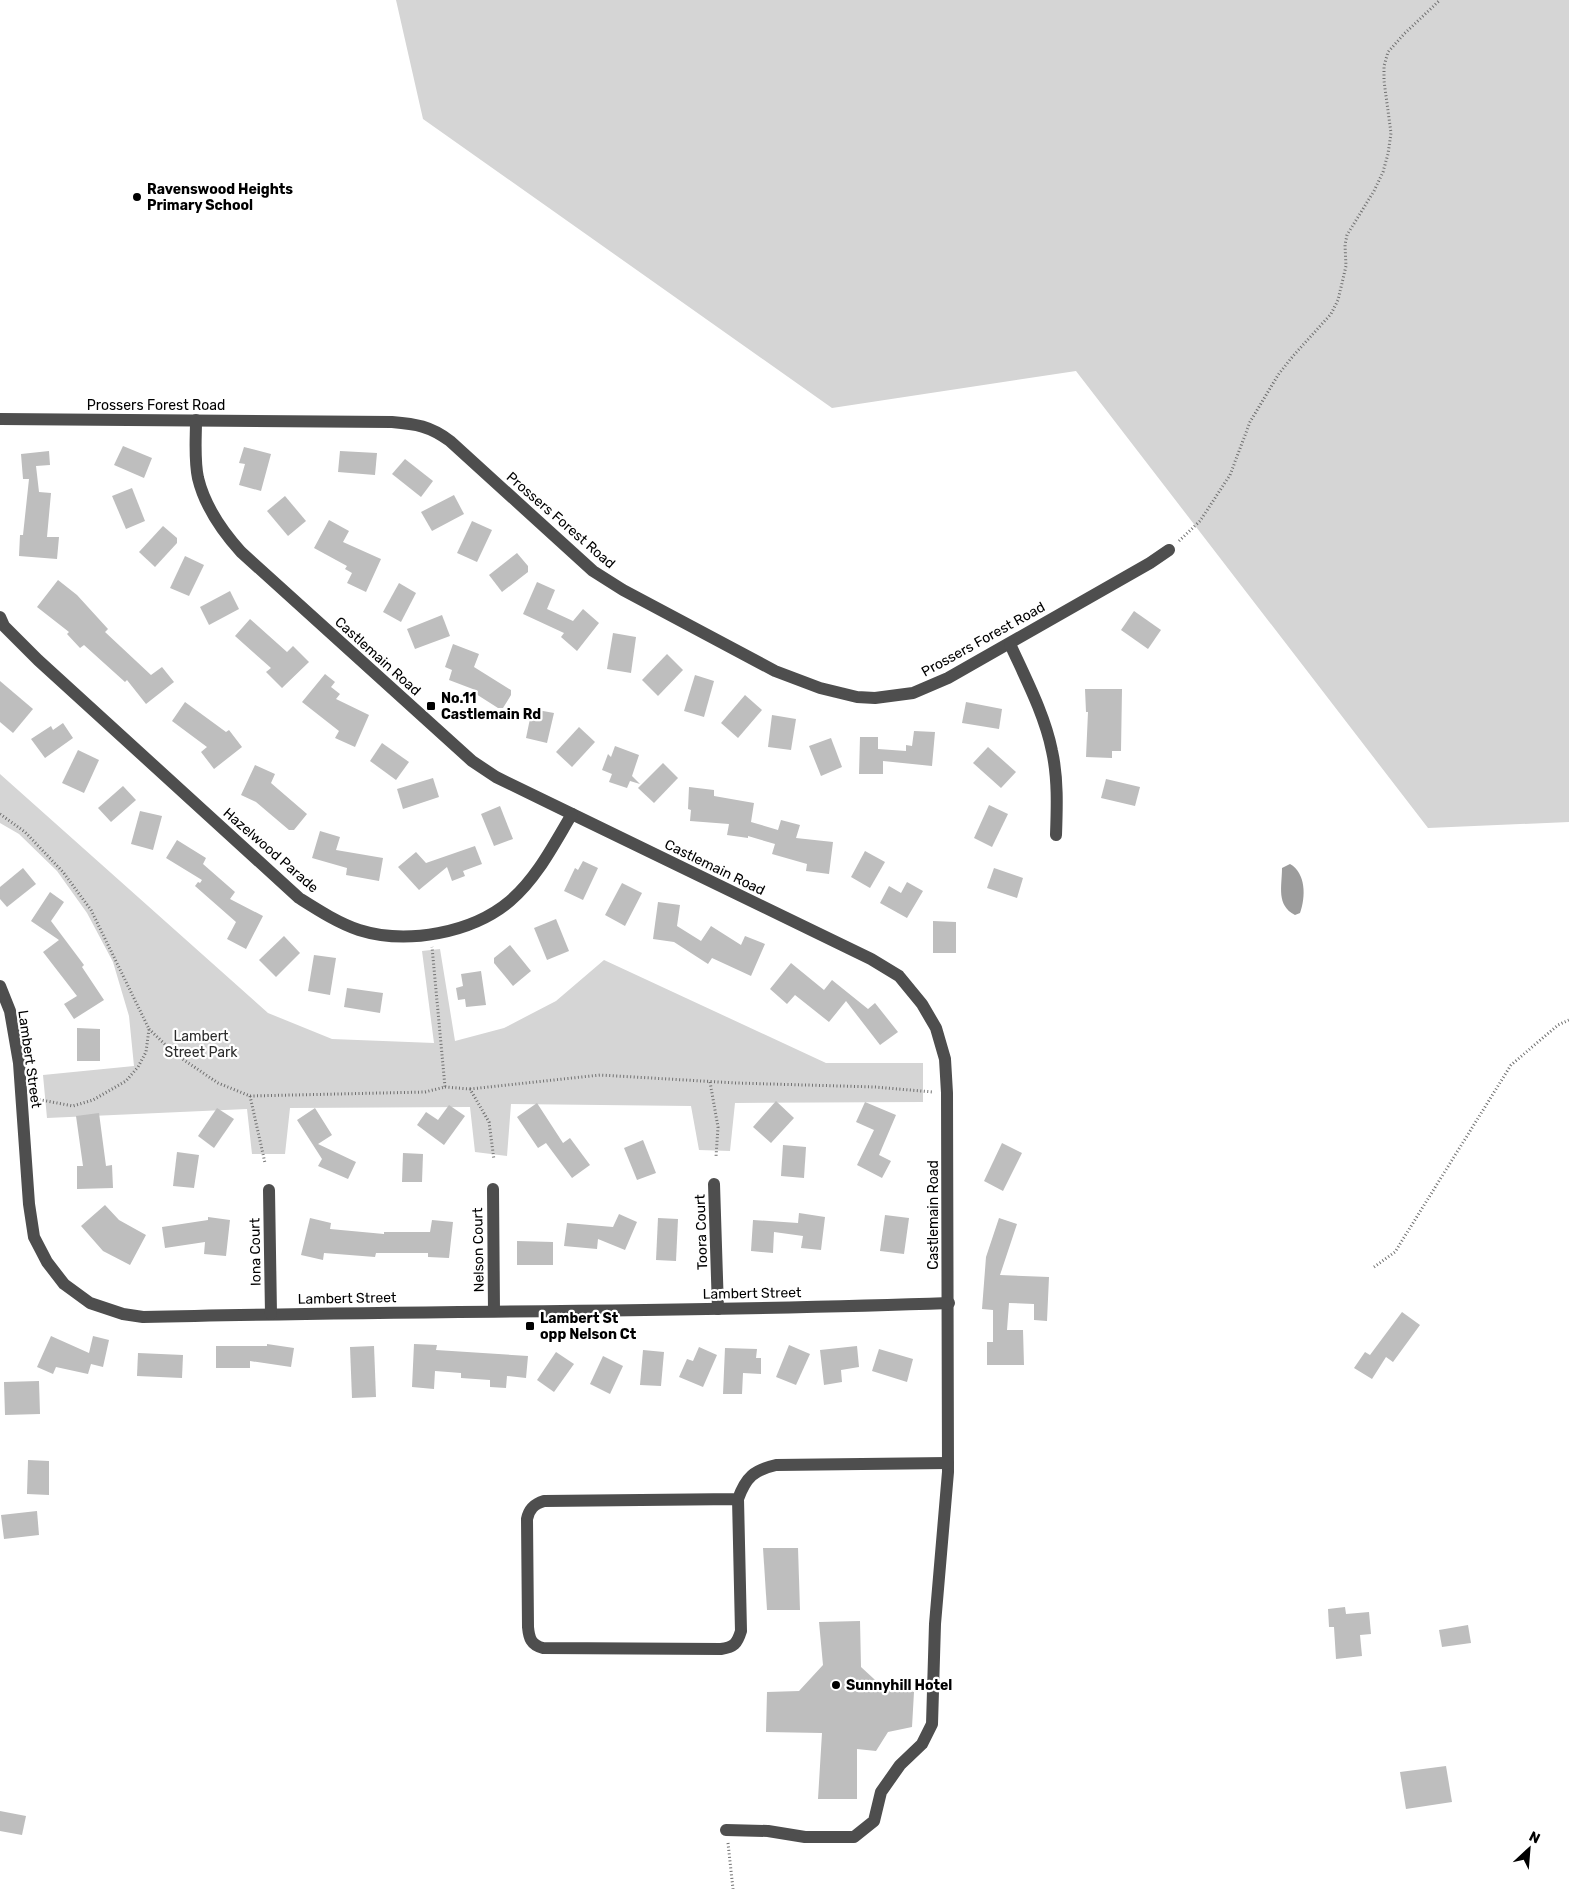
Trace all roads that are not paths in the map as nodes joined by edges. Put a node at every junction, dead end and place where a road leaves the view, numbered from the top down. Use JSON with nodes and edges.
{"nodes":[{"id":1,"x":0,"y":419,"type":"edge"},
{"id":2,"x":196,"y":420,"type":"junction"},
{"id":3,"x":1169,"y":550,"type":"road end"},
{"id":4,"x":0,"y":617,"type":"edge"},
{"id":5,"x":1010,"y":644,"type":"junction"},
{"id":6,"x":572,"y":814,"type":"junction"},
{"id":7,"x":1056,"y":835,"type":"dead end"},
{"id":8,"x":0,"y":986,"type":"edge"},
{"id":9,"x":714,"y":1184,"type":"dead end"},
{"id":10,"x":492,"y":1189,"type":"dead end"},
{"id":11,"x":269,"y":1190,"type":"dead end"},
{"id":12,"x":949,"y":1303,"type":"junction"},
{"id":13,"x":718,"y":1309,"type":"junction"},
{"id":14,"x":494,"y":1310,"type":"junction"},
{"id":15,"x":271,"y":1314,"type":"junction"},
{"id":16,"x":948,"y":1468,"type":"junction"},
{"id":17,"x":738,"y":1499,"type":"junction"},
{"id":18,"x":726,"y":1830,"type":"road end"}],
"edges":[{"from":1,"to":2,"type":"street","name":"Prossers Forest Road"},
{"from":2,"to":5,"type":"street","name":"Prossers Forest Road"},
{"from":2,"to":6,"type":"street","name":"Castlemain Road"},
{"from":3,"to":5,"type":"street","name":"Prossers Forest Road"},
{"from":4,"to":6,"type":"street","name":"Hazelwood Parade"},
{"from":5,"to":7,"type":"street"},
{"from":6,"to":12,"type":"street","name":"Castlemain Road"},
{"from":8,"to":15,"type":"street","name":"Lambert Street"},
{"from":9,"to":13,"type":"street","name":"Toora Court"},
{"from":10,"to":14,"type":"street","name":"Nelson Court"},
{"from":11,"to":15,"type":"street","name":"Iona Court"},
{"from":12,"to":13,"type":"street","name":"Lambert Street"},
{"from":12,"to":16,"type":"street","name":"Castlemain Road"},
{"from":13,"to":14,"type":"street","name":"Lambert Street"},
{"from":14,"to":15,"type":"street","name":"Lambert Street"},
{"from":16,"to":17,"type":"street"},
{"from":16,"to":18,"type":"street","name":"Castlemain Road"},
{"from":17,"to":17,"type":"street"}]}
